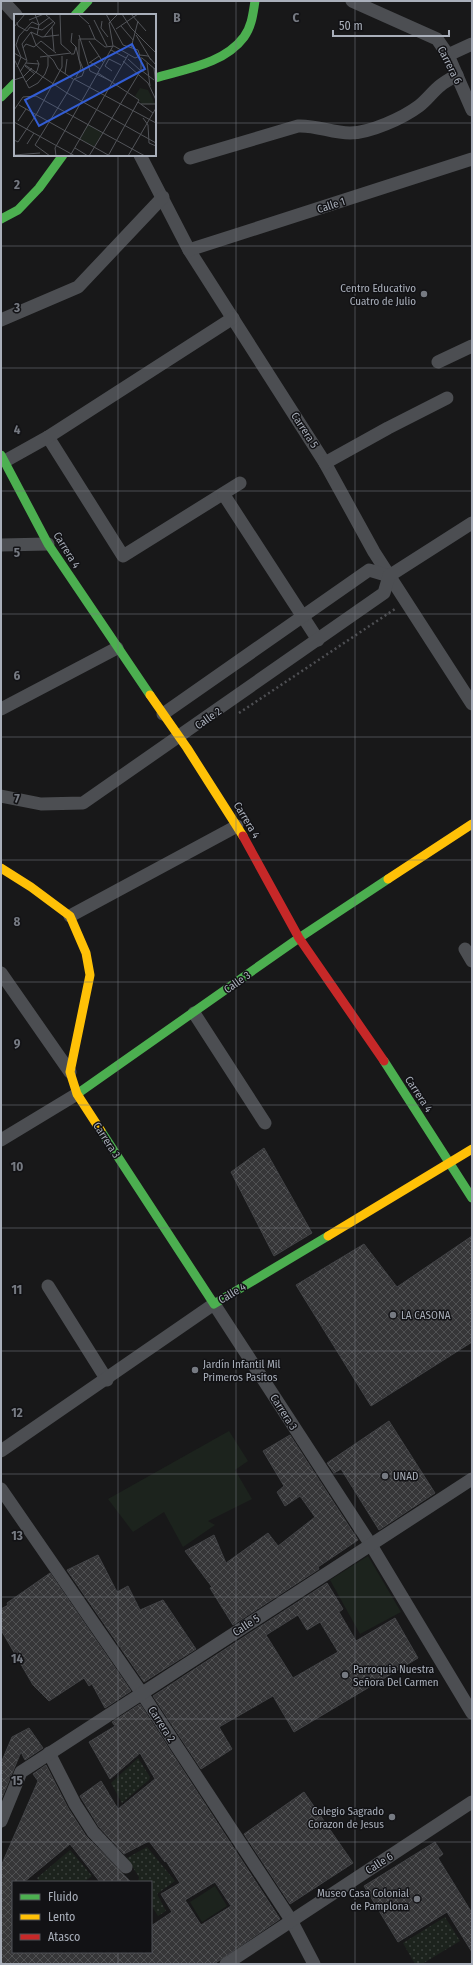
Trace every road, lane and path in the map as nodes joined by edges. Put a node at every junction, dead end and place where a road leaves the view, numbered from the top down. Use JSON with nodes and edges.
{"nodes":[{"id":1,"x":3,"y":1,"type":"edge"},
{"id":2,"x":88,"y":1,"type":"edge"},
{"id":3,"x":255,"y":1,"type":"edge"},
{"id":4,"x":352,"y":1,"type":"edge"},
{"id":5,"x":15,"y":14,"type":"edge"},
{"id":6,"x":76,"y":14,"type":"edge"},
{"id":7,"x":472,"y":44,"type":"edge"},
{"id":8,"x":448,"y":55,"type":"junction"},
{"id":9,"x":457,"y":75,"type":"junction"},
{"id":10,"x":156,"y":78,"type":"edge"},
{"id":11,"x":14,"y":84,"type":"edge"},
{"id":12,"x":1,"y":96,"type":"edge"},
{"id":13,"x":472,"y":110,"type":"edge"},
{"id":14,"x":62,"y":156,"type":"edge"},
{"id":15,"x":141,"y":156,"type":"edge"},
{"id":16,"x":190,"y":158,"type":"dead end"},
{"id":17,"x":472,"y":159,"type":"edge"},
{"id":18,"x":163,"y":196,"type":"junction"},
{"id":19,"x":1,"y":219,"type":"edge"},
{"id":20,"x":189,"y":250,"type":"junction"},
{"id":21,"x":233,"y":318,"type":"junction"},
{"id":22,"x":1,"y":320,"type":"edge"},
{"id":23,"x":472,"y":346,"type":"edge"},
{"id":24,"x":438,"y":362,"type":"dead end"},
{"id":25,"x":447,"y":398,"type":"dead end"},
{"id":26,"x":48,"y":437,"type":"junction"},
{"id":27,"x":3,"y":458,"type":"edge"},
{"id":28,"x":325,"y":463,"type":"junction"},
{"id":29,"x":240,"y":483,"type":"dead end"},
{"id":30,"x":224,"y":495,"type":"junction"},
{"id":31,"x":472,"y":523,"type":"edge"},
{"id":32,"x":1,"y":544,"type":"edge"},
{"id":33,"x":48,"y":544,"type":"junction"},
{"id":34,"x":389,"y":576,"type":"junction"},
{"id":35,"x":406,"y":602,"type":"junction"},
{"id":36,"x":302,"y":618,"type":"junction"},
{"id":37,"x":318,"y":640,"type":"junction"},
{"id":38,"x":117,"y":648,"type":"junction"},
{"id":39,"x":472,"y":704,"type":"edge"},
{"id":40,"x":1,"y":709,"type":"edge"},
{"id":41,"x":163,"y":714,"type":"junction"},
{"id":42,"x":238,"y":714,"type":"dead end"},
{"id":43,"x":180,"y":737,"type":"junction"},
{"id":44,"x":1,"y":796,"type":"edge"},
{"id":45,"x":472,"y":824,"type":"edge"},
{"id":46,"x":237,"y":826,"type":"junction"},
{"id":47,"x":1,"y":868,"type":"edge"},
{"id":48,"x":70,"y":916,"type":"junction"},
{"id":49,"x":299,"y":938,"type":"junction"},
{"id":50,"x":465,"y":949,"type":"dead end"},
{"id":51,"x":472,"y":961,"type":"edge"},
{"id":52,"x":1,"y":973,"type":"edge"},
{"id":53,"x":194,"y":1013,"type":"junction"},
{"id":54,"x":70,"y":1072,"type":"junction"},
{"id":55,"x":77,"y":1094,"type":"junction"},
{"id":56,"x":265,"y":1123,"type":"dead end"},
{"id":57,"x":1,"y":1140,"type":"edge"},
{"id":58,"x":472,"y":1149,"type":"edge"},
{"id":59,"x":450,"y":1163,"type":"junction"},
{"id":60,"x":472,"y":1198,"type":"edge"},
{"id":61,"x":48,"y":1286,"type":"dead end"},
{"id":62,"x":214,"y":1304,"type":"junction"},
{"id":63,"x":107,"y":1380,"type":"junction"},
{"id":64,"x":1,"y":1451,"type":"edge"},
{"id":65,"x":472,"y":1479,"type":"edge"},
{"id":66,"x":1,"y":1489,"type":"edge"},
{"id":67,"x":371,"y":1545,"type":"junction"},
{"id":68,"x":141,"y":1692,"type":"junction"},
{"id":69,"x":472,"y":1713,"type":"edge"},
{"id":70,"x":49,"y":1753,"type":"junction"},
{"id":71,"x":472,"y":1802,"type":"edge"},
{"id":72,"x":1,"y":1821,"type":"edge"},
{"id":73,"x":126,"y":1868,"type":"dead end"},
{"id":74,"x":291,"y":1920,"type":"junction"},
{"id":75,"x":226,"y":1964,"type":"edge"},
{"id":76,"x":314,"y":1964,"type":"edge"}],
"edges":[{"from":1,"to":5,"type":"street"},
{"from":2,"to":6,"type":"main road"},
{"from":3,"to":10,"type":"main road"},
{"from":4,"to":8,"type":"street","name":"Carrera 6"},
{"from":7,"to":8,"type":"street"},
{"from":8,"to":9,"type":"street","name":"Carrera 6"},
{"from":9,"to":13,"type":"street","name":"Carrera 6"},
{"from":9,"to":16,"type":"street"},
{"from":11,"to":12,"type":"main road"},
{"from":14,"to":19,"type":"main road"},
{"from":15,"to":18,"type":"street","name":"Carrera 5"},
{"from":17,"to":20,"type":"street","name":"Calle 1"},
{"from":18,"to":20,"type":"street","name":"Carrera 5"},
{"from":18,"to":22,"type":"street"},
{"from":20,"to":21,"type":"street","name":"Carrera 5"},
{"from":21,"to":26,"type":"street"},
{"from":21,"to":28,"type":"street","name":"Carrera 5"},
{"from":23,"to":24,"type":"street"},
{"from":25,"to":28,"type":"street"},
{"from":26,"to":27,"type":"street"},
{"from":26,"to":30,"type":"street"},
{"from":27,"to":33,"type":"main road","name":"Carrera 4"},
{"from":28,"to":34,"type":"street","name":"Carrera 5"},
{"from":29,"to":30,"type":"street"},
{"from":30,"to":36,"type":"street"},
{"from":31,"to":34,"type":"street"},
{"from":32,"to":33,"type":"street"},
{"from":33,"to":38,"type":"main road","name":"Carrera 4"},
{"from":34,"to":35,"type":"street","name":"Carrera 5"},
{"from":34,"to":36,"type":"street"},
{"from":34,"to":37,"type":"street","name":"Calle 2"},
{"from":35,"to":39,"type":"street","name":"Carrera 5"},
{"from":35,"to":42,"type":"path"},
{"from":36,"to":37,"type":"street"},
{"from":36,"to":41,"type":"street"},
{"from":37,"to":43,"type":"street","name":"Calle 2"},
{"from":38,"to":40,"type":"street"},
{"from":38,"to":41,"type":"main road","name":"Carrera 4"},
{"from":41,"to":43,"type":"main road","name":"Carrera 4"},
{"from":43,"to":44,"type":"street","name":"Calle 2"},
{"from":43,"to":46,"type":"main road","name":"Carrera 4"},
{"from":45,"to":49,"type":"main road","name":"Calle 3"},
{"from":46,"to":48,"type":"street"},
{"from":46,"to":49,"type":"main road","name":"Carrera 4"},
{"from":47,"to":48,"type":"main road"},
{"from":48,"to":54,"type":"main road"},
{"from":49,"to":53,"type":"main road","name":"Calle 3"},
{"from":49,"to":59,"type":"main road","name":"Carrera 4"},
{"from":50,"to":51,"type":"street"},
{"from":52,"to":54,"type":"street"},
{"from":53,"to":55,"type":"main road","name":"Calle 3"},
{"from":53,"to":56,"type":"street"},
{"from":54,"to":55,"type":"main road","name":"Carrera 3"},
{"from":55,"to":57,"type":"street","name":"Calle 3"},
{"from":55,"to":62,"type":"main road","name":"Carrera 3"},
{"from":58,"to":59,"type":"main road","name":"Calle 4"},
{"from":59,"to":60,"type":"main road","name":"Carrera 4"},
{"from":59,"to":62,"type":"main road","name":"Calle 4"},
{"from":61,"to":63,"type":"street"},
{"from":62,"to":63,"type":"street","name":"Calle 4"},
{"from":62,"to":67,"type":"street","name":"Carrera 3"},
{"from":63,"to":64,"type":"street","name":"Calle 4"},
{"from":65,"to":67,"type":"street","name":"Calle 5"},
{"from":66,"to":68,"type":"street","name":"Carrera 2"},
{"from":67,"to":68,"type":"street","name":"Calle 5"},
{"from":67,"to":69,"type":"street","name":"Carrera 3"},
{"from":68,"to":70,"type":"street","name":"Calle 5"},
{"from":68,"to":74,"type":"street","name":"Carrera 2"},
{"from":70,"to":72,"type":"street","name":"Calle 5"},
{"from":70,"to":73,"type":"street"},
{"from":71,"to":74,"type":"street","name":"Calle 6"},
{"from":74,"to":75,"type":"street","name":"Calle 6"},
{"from":74,"to":76,"type":"street","name":"Carrera 2"}]}
